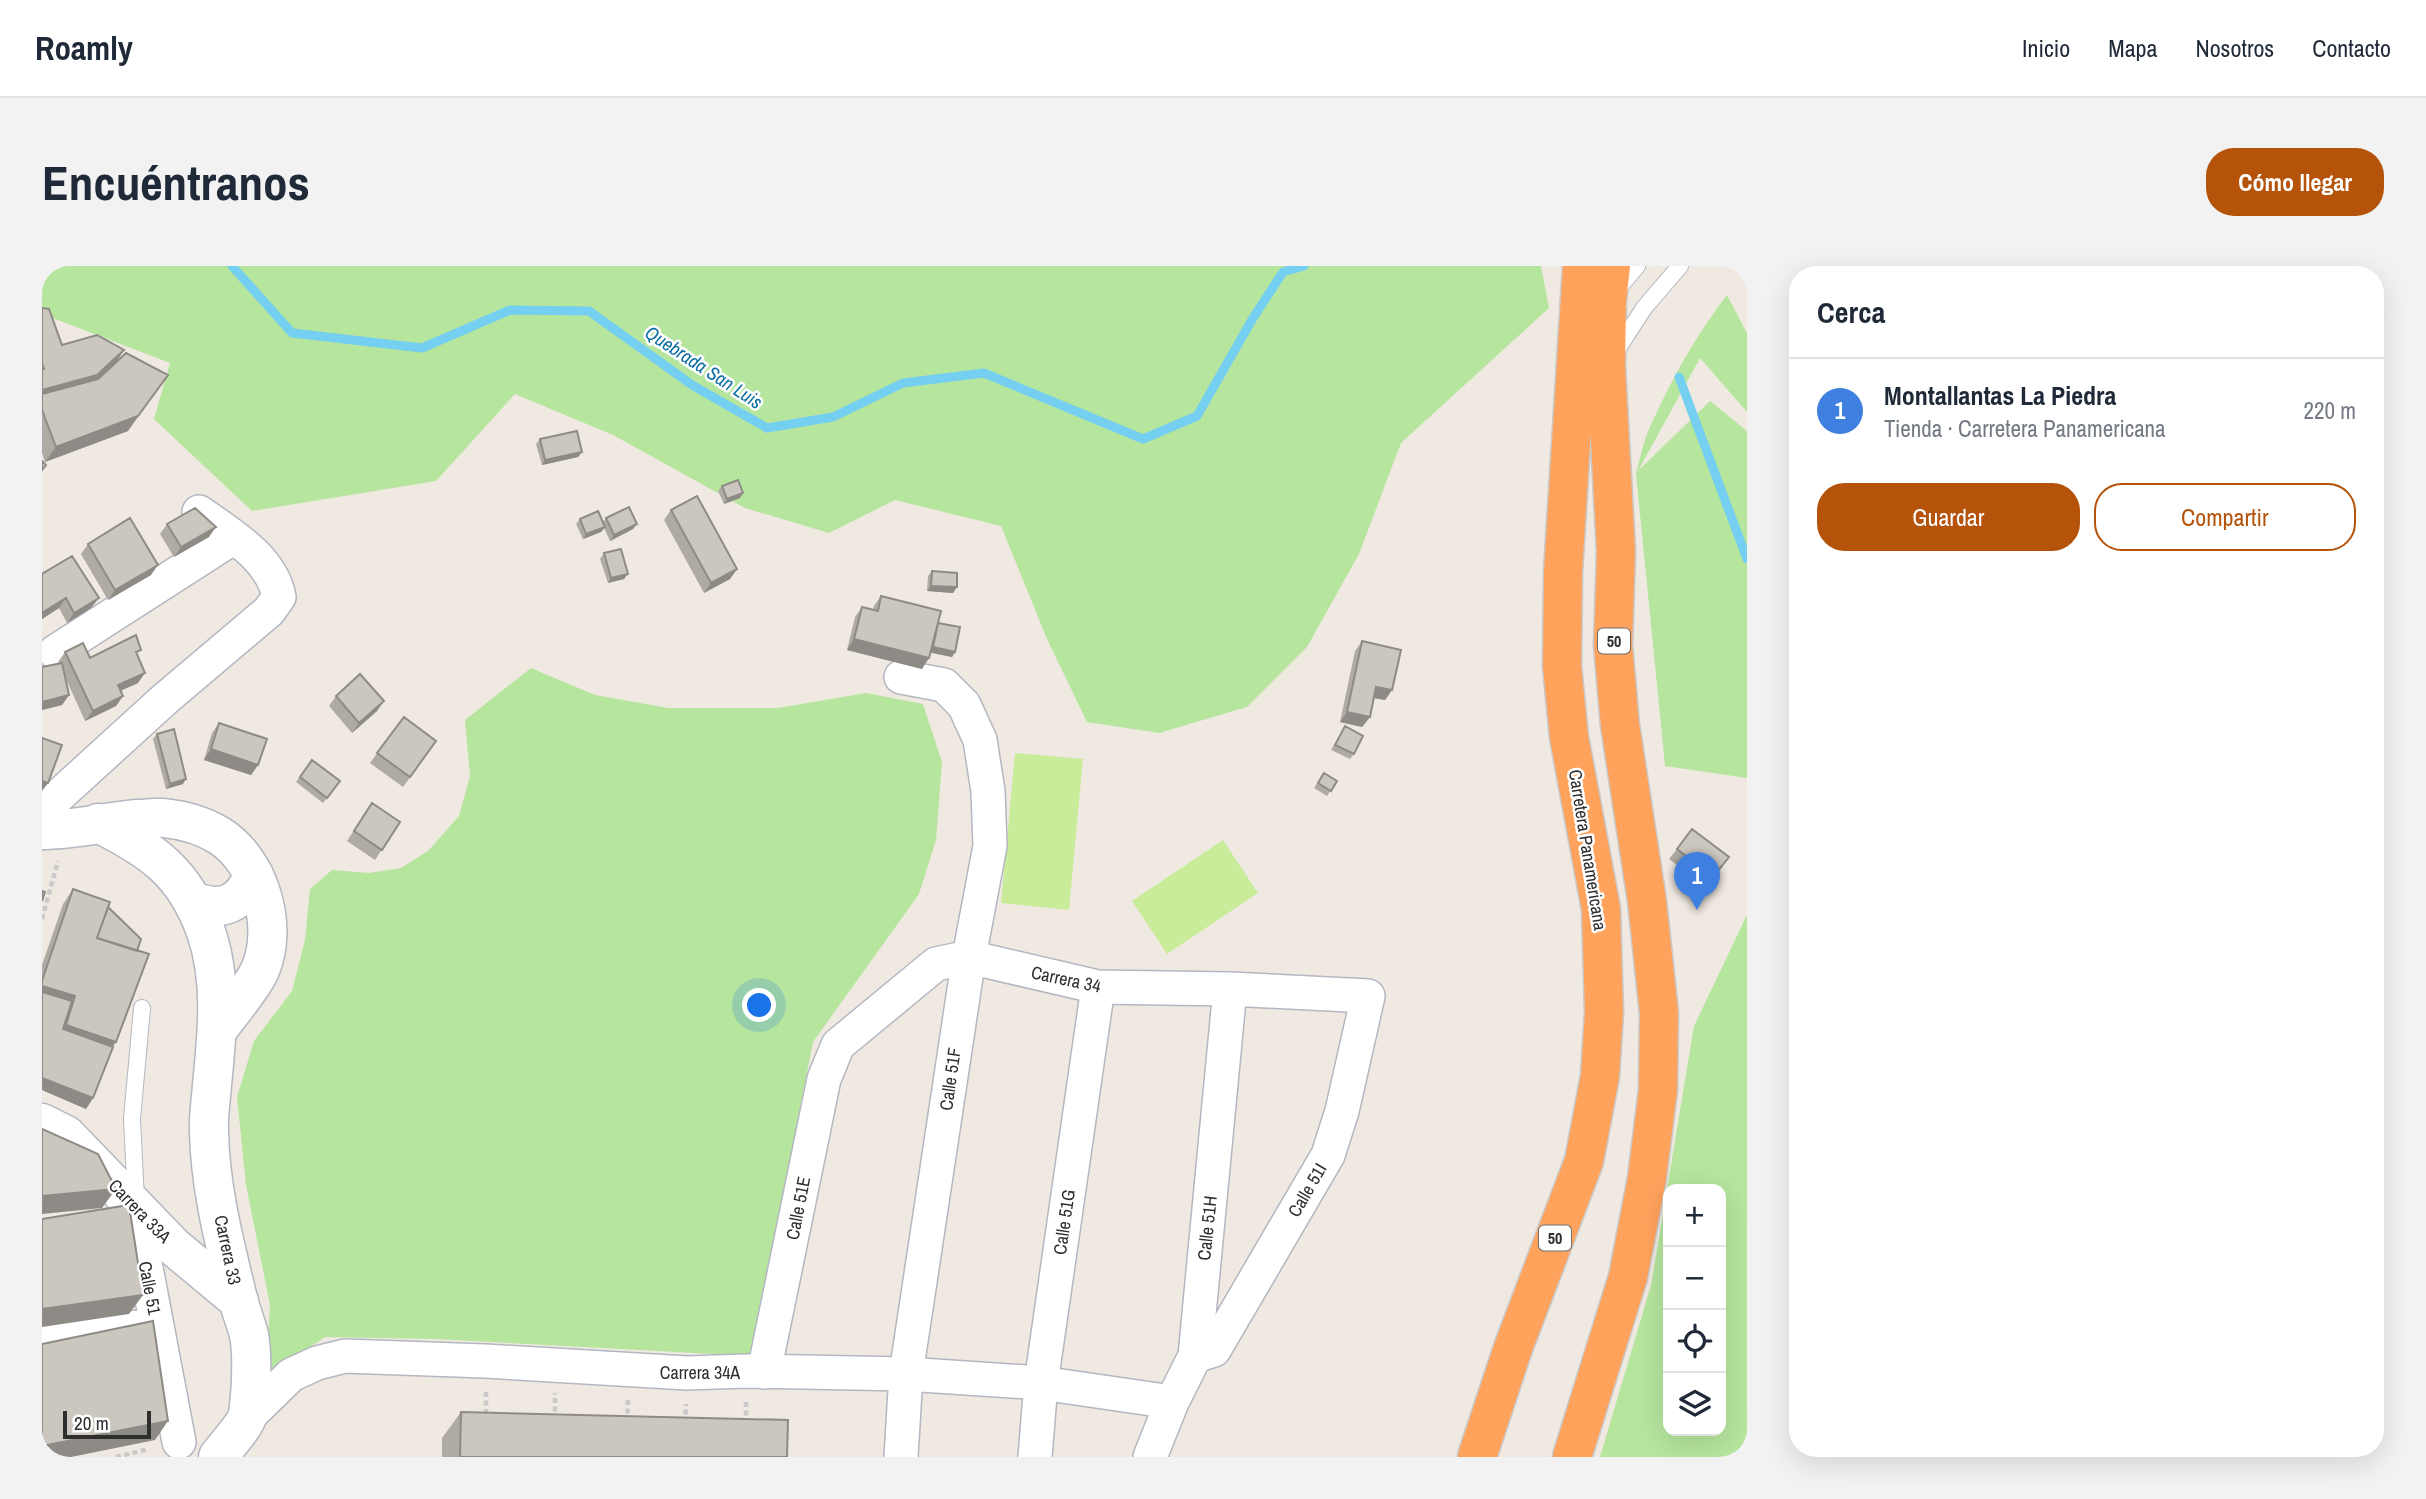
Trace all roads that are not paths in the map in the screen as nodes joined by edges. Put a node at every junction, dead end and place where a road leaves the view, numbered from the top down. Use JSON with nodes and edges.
{"nodes":[{"id":1,"x":1582,"y":266,"type":"edge"},
{"id":2,"x":1637,"y":266,"type":"edge"},
{"id":3,"x":1680,"y":266,"type":"edge"},
{"id":4,"x":1609,"y":284,"type":"edge"},
{"id":5,"x":1605,"y":366,"type":"junction"},
{"id":6,"x":199,"y":512,"type":"edge"},
{"id":7,"x":234,"y":537,"type":"junction"},
{"id":8,"x":55,"y":652,"type":"dead end"},
{"id":9,"x":901,"y":677,"type":"dead end"},
{"id":10,"x":62,"y":823,"type":"edge"},
{"id":11,"x":220,"y":836,"type":"junction"},
{"id":12,"x":254,"y":875,"type":"junction"},
{"id":13,"x":186,"y":891,"type":"junction"},
{"id":14,"x":968,"y":957,"type":"junction"},
{"id":15,"x":1098,"y":988,"type":"junction"},
{"id":16,"x":1230,"y":989,"type":"junction"},
{"id":17,"x":1368,"y":996,"type":"joint"},
{"id":18,"x":142,"y":1008,"type":"dead end"},
{"id":19,"x":217,"y":1031,"type":"junction"},
{"id":20,"x":838,"y":1045,"type":"joint"},
{"id":21,"x":42,"y":1123,"type":"edge"},
{"id":22,"x":137,"y":1206,"type":"junction"},
{"id":23,"x":239,"y":1301,"type":"junction"},
{"id":24,"x":157,"y":1324,"type":"junction"},
{"id":25,"x":42,"y":1339,"type":"edge"},
{"id":26,"x":1195,"y":1356,"type":"junction"},
{"id":27,"x":906,"y":1374,"type":"junction"},
{"id":28,"x":755,"y":1383,"type":"junction"},
{"id":29,"x":1041,"y":1383,"type":"junction"},
{"id":30,"x":1172,"y":1402,"type":"junction"},
{"id":31,"x":248,"y":1417,"type":"junction"},
{"id":32,"x":179,"y":1441,"type":"dead end"},
{"id":33,"x":218,"y":1457,"type":"edge"},
{"id":34,"x":901,"y":1457,"type":"edge"},
{"id":35,"x":1035,"y":1457,"type":"edge"},
{"id":36,"x":1150,"y":1457,"type":"edge"},
{"id":37,"x":1476,"y":1457,"type":"edge"},
{"id":38,"x":1572,"y":1457,"type":"edge"}],
"edges":[{"from":1,"to":37,"type":"highway","name":"Carretera Panamericana","number":"50"},
{"from":2,"to":4,"type":"lane"},
{"from":3,"to":5,"type":"lane"},
{"from":4,"to":5,"type":"highway","number":"50"},
{"from":5,"to":38,"type":"highway","number":"50"},
{"from":6,"to":7,"type":"street"},
{"from":7,"to":8,"type":"street"},
{"from":7,"to":10,"type":"street"},
{"from":9,"to":14,"type":"street","name":"Calle 51F"},
{"from":10,"to":11,"type":"street"},
{"from":10,"to":13,"type":"street","name":"Carrera 33"},
{"from":11,"to":12,"type":"street"},
{"from":11,"to":13,"type":"street"},
{"from":12,"to":13,"type":"street"},
{"from":12,"to":19,"type":"street"},
{"from":13,"to":19,"type":"street","name":"Carrera 33"},
{"from":14,"to":15,"type":"street","name":"Carrera 34"},
{"from":14,"to":20,"type":"street","name":"Carrera 34"},
{"from":14,"to":27,"type":"street","name":"Calle 51F"},
{"from":15,"to":16,"type":"street","name":"Carrera 34"},
{"from":15,"to":29,"type":"street","name":"Calle 51G"},
{"from":16,"to":17,"type":"street","name":"Carrera 34"},
{"from":16,"to":26,"type":"street","name":"Calle 51H"},
{"from":17,"to":26,"type":"street","name":"Calle 51I"},
{"from":18,"to":22,"type":"lane","name":"Calle 51"},
{"from":19,"to":23,"type":"street","name":"Carrera 33"},
{"from":20,"to":28,"type":"street","name":"Calle 51E"},
{"from":21,"to":22,"type":"street","name":"Carrera 33A"},
{"from":22,"to":23,"type":"street","name":"Carrera 33A"},
{"from":22,"to":24,"type":"street","name":"Calle 51"},
{"from":23,"to":31,"type":"street","name":"Carrera 33"},
{"from":24,"to":25,"type":"street"},
{"from":24,"to":32,"type":"street","name":"Calle 51"},
{"from":26,"to":30,"type":"street","name":"Calle 51H"},
{"from":27,"to":28,"type":"street","name":"Carrera 34A"},
{"from":27,"to":29,"type":"street","name":"Carrera 34A"},
{"from":27,"to":34,"type":"street","name":"Calle 51F"},
{"from":28,"to":31,"type":"street","name":"Carrera 34A"},
{"from":29,"to":30,"type":"street","name":"Carrera 34A"},
{"from":29,"to":35,"type":"street","name":"Calle 51G"},
{"from":30,"to":36,"type":"street","name":"Calle 51H"},
{"from":31,"to":33,"type":"street"}]}
